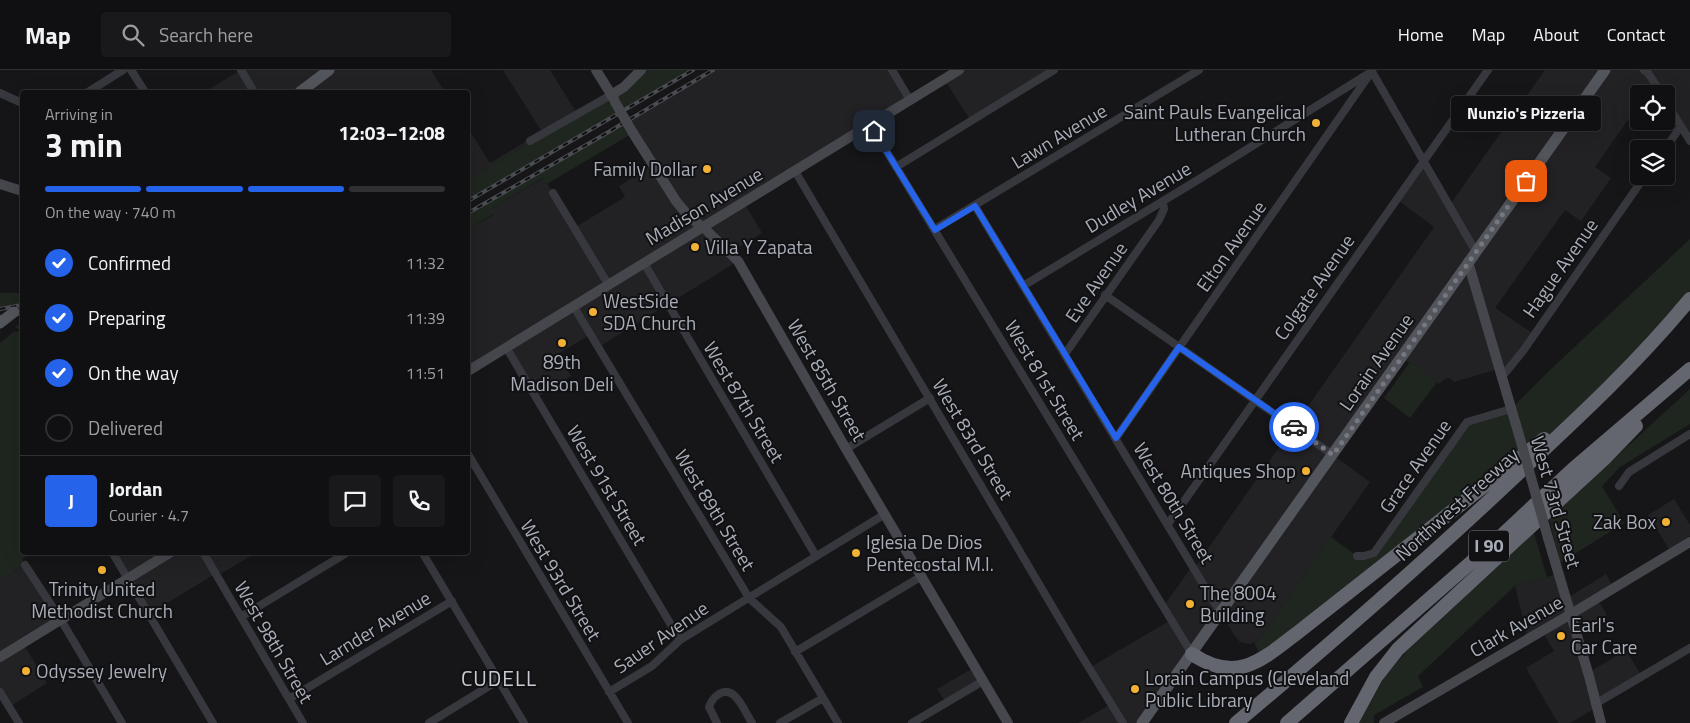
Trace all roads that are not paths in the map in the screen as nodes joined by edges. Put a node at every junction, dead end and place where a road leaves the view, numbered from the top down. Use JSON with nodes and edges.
{"nodes":[{"id":1,"x":123,"y":70,"type":"edge"},
{"id":2,"x":131,"y":70,"type":"edge"},
{"id":3,"x":241,"y":70,"type":"edge"},
{"id":4,"x":329,"y":70,"type":"edge"},
{"id":5,"x":596,"y":70,"type":"edge"},
{"id":6,"x":641,"y":70,"type":"edge"},
{"id":7,"x":892,"y":70,"type":"edge"},
{"id":8,"x":959,"y":70,"type":"edge"},
{"id":9,"x":1054,"y":70,"type":"edge"},
{"id":10,"x":1199,"y":70,"type":"edge"},
{"id":11,"x":1488,"y":70,"type":"edge"},
{"id":12,"x":1605,"y":70,"type":"edge"},
{"id":13,"x":1644,"y":70,"type":"edge"},
{"id":14,"x":1373,"y":72,"type":"edge"},
{"id":15,"x":1656,"y":85,"type":"edge"},
{"id":16,"x":91,"y":90,"type":"edge"},
{"id":17,"x":144,"y":90,"type":"edge"},
{"id":18,"x":253,"y":90,"type":"edge"},
{"id":19,"x":303,"y":90,"type":"edge"},
{"id":20,"x":0,"y":93,"type":"edge"},
{"id":21,"x":613,"y":98,"type":"junction"},
{"id":22,"x":910,"y":100,"type":"junction"},
{"id":23,"x":20,"y":102,"type":"edge"},
{"id":24,"x":1675,"y":116,"type":"edge"},
{"id":25,"x":870,"y":124,"type":"junction"},
{"id":26,"x":1681,"y":126,"type":"junction"},
{"id":27,"x":1671,"y":140,"type":"edge"},
{"id":28,"x":530,"y":141,"type":"dead end"},
{"id":29,"x":1690,"y":141,"type":"edge"},
{"id":30,"x":1424,"y":161,"type":"junction"},
{"id":31,"x":896,"y":167,"type":"junction"},
{"id":32,"x":795,"y":171,"type":"junction"},
{"id":33,"x":0,"y":184,"type":"edge"},
{"id":34,"x":1639,"y":185,"type":"edge"},
{"id":35,"x":20,"y":190,"type":"edge"},
{"id":36,"x":553,"y":193,"type":"dead end"},
{"id":37,"x":1162,"y":201,"type":"junction"},
{"id":38,"x":975,"y":206,"type":"junction"},
{"id":39,"x":703,"y":227,"type":"junction"},
{"id":40,"x":935,"y":230,"type":"junction"},
{"id":41,"x":1476,"y":252,"type":"junction"},
{"id":42,"x":1468,"y":262,"type":"junction"},
{"id":43,"x":644,"y":263,"type":"junction"},
{"id":44,"x":608,"y":284,"type":"junction"},
{"id":45,"x":1022,"y":286,"type":"junction"},
{"id":46,"x":1106,"y":295,"type":"junction"},
{"id":47,"x":1690,"y":299,"type":"edge"},
{"id":48,"x":574,"y":306,"type":"junction"},
{"id":49,"x":20,"y":308,"type":"edge"},
{"id":50,"x":0,"y":324,"type":"edge"},
{"id":51,"x":1179,"y":347,"type":"junction"},
{"id":52,"x":506,"y":348,"type":"junction"},
{"id":53,"x":1065,"y":354,"type":"junction"},
{"id":54,"x":1690,"y":369,"type":"edge"},
{"id":55,"x":470,"y":370,"type":"edge"},
{"id":56,"x":1501,"y":378,"type":"junction"},
{"id":57,"x":930,"y":398,"type":"junction"},
{"id":58,"x":1254,"y":400,"type":"junction"},
{"id":59,"x":1591,"y":405,"type":"junction"},
{"id":60,"x":1511,"y":409,"type":"junction"},
{"id":61,"x":1690,"y":434,"type":"edge"},
{"id":62,"x":1116,"y":438,"type":"junction"},
{"id":63,"x":846,"y":449,"type":"junction"},
{"id":64,"x":1333,"y":455,"type":"junction"},
{"id":65,"x":470,"y":457,"type":"edge"},
{"id":66,"x":1619,"y":486,"type":"dead end"},
{"id":67,"x":885,"y":514,"type":"junction"},
{"id":68,"x":1168,"y":524,"type":"junction"},
{"id":69,"x":1690,"y":542,"type":"edge"},
{"id":70,"x":114,"y":555,"type":"edge"},
{"id":71,"x":166,"y":555,"type":"edge"},
{"id":72,"x":205,"y":555,"type":"edge"},
{"id":73,"x":343,"y":555,"type":"edge"},
{"id":74,"x":424,"y":555,"type":"edge"},
{"id":75,"x":816,"y":556,"type":"junction"},
{"id":76,"x":1357,"y":556,"type":"dead end"},
{"id":77,"x":25,"y":565,"type":"dead end"},
{"id":78,"x":922,"y":576,"type":"junction"},
{"id":79,"x":128,"y":579,"type":"junction"},
{"id":80,"x":749,"y":598,"type":"junction"},
{"id":81,"x":452,"y":601,"type":"junction"},
{"id":82,"x":1220,"y":612,"type":"junction"},
{"id":83,"x":1570,"y":614,"type":"junction"},
{"id":84,"x":241,"y":617,"type":"junction"},
{"id":85,"x":61,"y":620,"type":"junction"},
{"id":86,"x":680,"y":640,"type":"junction"},
{"id":87,"x":1690,"y":648,"type":"edge"},
{"id":88,"x":795,"y":652,"type":"junction"},
{"id":89,"x":1192,"y":654,"type":"junction"},
{"id":90,"x":0,"y":657,"type":"edge"},
{"id":91,"x":498,"y":680,"type":"junction"},
{"id":92,"x":984,"y":681,"type":"junction"},
{"id":93,"x":0,"y":692,"type":"edge"},
{"id":94,"x":609,"y":692,"type":"junction"},
{"id":95,"x":823,"y":698,"type":"junction"},
{"id":96,"x":289,"y":699,"type":"junction"},
{"id":97,"x":1595,"y":704,"type":"junction"},
{"id":98,"x":19,"y":723,"type":"edge"},
{"id":99,"x":122,"y":723,"type":"edge"},
{"id":100,"x":213,"y":723,"type":"edge"},
{"id":101,"x":303,"y":723,"type":"edge"},
{"id":102,"x":429,"y":723,"type":"edge"},
{"id":103,"x":524,"y":723,"type":"edge"},
{"id":104,"x":628,"y":723,"type":"edge"},
{"id":105,"x":717,"y":723,"type":"edge"},
{"id":106,"x":752,"y":723,"type":"edge"},
{"id":107,"x":780,"y":723,"type":"edge"},
{"id":108,"x":838,"y":723,"type":"edge"},
{"id":109,"x":912,"y":723,"type":"edge"},
{"id":110,"x":1008,"y":723,"type":"edge"},
{"id":111,"x":1123,"y":723,"type":"edge"},
{"id":112,"x":1142,"y":723,"type":"edge"},
{"id":113,"x":1236,"y":723,"type":"edge"},
{"id":114,"x":1287,"y":723,"type":"edge"},
{"id":115,"x":1351,"y":723,"type":"edge"},
{"id":116,"x":1384,"y":723,"type":"edge"},
{"id":117,"x":1600,"y":723,"type":"edge"}],
"edges":[{"from":1,"to":16,"type":"street"},
{"from":2,"to":17,"type":"street"},
{"from":3,"to":18,"type":"street"},
{"from":4,"to":19,"type":"main road"},
{"from":5,"to":21,"type":"street","name":"West 85th Street"},
{"from":6,"to":21,"type":"street"},
{"from":7,"to":22,"type":"street"},
{"from":8,"to":22,"type":"street","name":"Madison Avenue"},
{"from":9,"to":31,"type":"street"},
{"from":10,"to":38,"type":"street","name":"Lawn Avenue"},
{"from":11,"to":30,"type":"street","name":"Colgate Avenue"},
{"from":12,"to":41,"type":"main road","name":"Lorain Avenue"},
{"from":13,"to":15,"type":"street"},
{"from":14,"to":30,"type":"street"},
{"from":14,"to":37,"type":"street","name":"Dudley Avenue"},
{"from":14,"to":51,"type":"street","name":"Elton Avenue"},
{"from":20,"to":23,"type":"street"},
{"from":21,"to":28,"type":"street"},
{"from":21,"to":39,"type":"street","name":"West 85th Street","bridge":true},
{"from":22,"to":25,"type":"street","name":"Madison Avenue"},
{"from":24,"to":26,"type":"street"},
{"from":25,"to":31,"type":"street","name":"West 81st Street"},
{"from":25,"to":32,"type":"street","name":"Madison Avenue"},
{"from":26,"to":27,"type":"street"},
{"from":26,"to":29,"type":"street"},
{"from":30,"to":41,"type":"street"},
{"from":30,"to":58,"type":"street","name":"Colgate Avenue"},
{"from":31,"to":40,"type":"street","name":"West 81st Street"},
{"from":32,"to":39,"type":"street","name":"Madison Avenue"},
{"from":32,"to":57,"type":"street","name":"West 83rd Street"},
{"from":33,"to":35,"type":"street"},
{"from":34,"to":56,"type":"street","name":"Hague Avenue"},
{"from":36,"to":44,"type":"street"},
{"from":37,"to":45,"type":"street","name":"Dudley Avenue"},
{"from":37,"to":46,"type":"street","name":"Eve Avenue"},
{"from":38,"to":40,"type":"street","name":"Lawn Avenue"},
{"from":38,"to":45,"type":"street","name":"West 80th Street"},
{"from":39,"to":43,"type":"street","name":"Madison Avenue"},
{"from":39,"to":63,"type":"street","name":"West 85th Street"},
{"from":40,"to":89,"type":"street","name":"West 81st Street"},
{"from":41,"to":42,"type":"main road","name":"Lorain Avenue"},
{"from":42,"to":56,"type":"street","name":"West 73rd Street"},
{"from":42,"to":64,"type":"main road","name":"Lorain Avenue"},
{"from":43,"to":44,"type":"street","name":"Madison Avenue"},
{"from":43,"to":75,"type":"street","name":"West 87th Street"},
{"from":44,"to":48,"type":"street","name":"Madison Avenue"},
{"from":45,"to":53,"type":"street","name":"West 80th Street"},
{"from":46,"to":51,"type":"street"},
{"from":46,"to":53,"type":"street","name":"Eve Avenue"},
{"from":47,"to":59,"type":"highway","name":"Northwest Freeway","number":"I 90"},
{"from":48,"to":52,"type":"street","name":"Madison Avenue"},
{"from":48,"to":80,"type":"street","name":"West 89th Street"},
{"from":49,"to":50,"type":"main road","bridge":true},
{"from":51,"to":58,"type":"street"},
{"from":51,"to":62,"type":"street","name":"Elton Avenue"},
{"from":52,"to":55,"type":"street","name":"Madison Avenue"},
{"from":52,"to":86,"type":"street","name":"West 91st Street"},
{"from":53,"to":62,"type":"street","name":"West 80th Street"},
{"from":54,"to":114,"type":"highway","number":"I 90"},
{"from":54,"to":115,"type":"highway"},
{"from":56,"to":60,"type":"street","name":"West 73rd Street"},
{"from":57,"to":63,"type":"street"},
{"from":57,"to":111,"type":"street","name":"West 83rd Street"},
{"from":58,"to":64,"type":"street"},
{"from":58,"to":68,"type":"street","name":"Colgate Avenue"},
{"from":59,"to":89,"type":"highway"},
{"from":59,"to":113,"type":"highway","name":"Northwest Freeway","number":"I 90"},
{"from":60,"to":76,"type":"street","name":"Grace Avenue"},
{"from":60,"to":83,"type":"street","name":"West 73rd Street","bridge":true},
{"from":61,"to":66,"type":"street"},
{"from":62,"to":68,"type":"street","name":"West 80th Street"},
{"from":63,"to":67,"type":"street","name":"West 85th Street"},
{"from":64,"to":82,"type":"main road","name":"Lorain Avenue"},
{"from":65,"to":94,"type":"street","name":"West 93rd Street"},
{"from":67,"to":75,"type":"street","name":"Sauer Avenue"},
{"from":67,"to":78,"type":"street","name":"West 85th Street"},
{"from":68,"to":82,"type":"street","name":"West 80th Street"},
{"from":69,"to":83,"type":"street","name":"Clark Avenue"},
{"from":70,"to":79,"type":"street"},
{"from":71,"to":79,"type":"street"},
{"from":72,"to":84,"type":"street","name":"West 98th Street"},
{"from":73,"to":84,"type":"street"},
{"from":74,"to":81,"type":"street"},
{"from":75,"to":80,"type":"street","name":"Sauer Avenue"},
{"from":77,"to":85,"type":"street"},
{"from":78,"to":88,"type":"street"},
{"from":78,"to":92,"type":"street","name":"West 85th Street"},
{"from":79,"to":85,"type":"street"},
{"from":79,"to":100,"type":"street"},
{"from":80,"to":86,"type":"street","name":"Sauer Avenue"},
{"from":80,"to":88,"type":"street","name":"West 89th Street"},
{"from":81,"to":91,"type":"street"},
{"from":81,"to":96,"type":"street","name":"Larnder Avenue"},
{"from":82,"to":89,"type":"main road","name":"Lorain Avenue"},
{"from":83,"to":97,"type":"street","name":"West 73rd Street"},
{"from":83,"to":116,"type":"street","name":"Clark Avenue"},
{"from":84,"to":96,"type":"street","name":"West 98th Street"},
{"from":85,"to":90,"type":"street"},
{"from":85,"to":99,"type":"street"},
{"from":86,"to":94,"type":"street","name":"Sauer Avenue"},
{"from":87,"to":97,"type":"street"},
{"from":88,"to":95,"type":"street","name":"West 89th Street"},
{"from":89,"to":112,"type":"main road","name":"Lorain Avenue"},
{"from":91,"to":102,"type":"street"},
{"from":91,"to":103,"type":"street"},
{"from":92,"to":109,"type":"street"},
{"from":92,"to":110,"type":"street","name":"West 85th Street"},
{"from":93,"to":98,"type":"street"},
{"from":94,"to":104,"type":"street","name":"West 93rd Street"},
{"from":95,"to":107,"type":"street"},
{"from":95,"to":108,"type":"street","name":"West 89th Street"},
{"from":96,"to":101,"type":"street","name":"West 98th Street"},
{"from":97,"to":117,"type":"street","name":"West 73rd Street"},
{"from":105,"to":106,"type":"street"}]}
